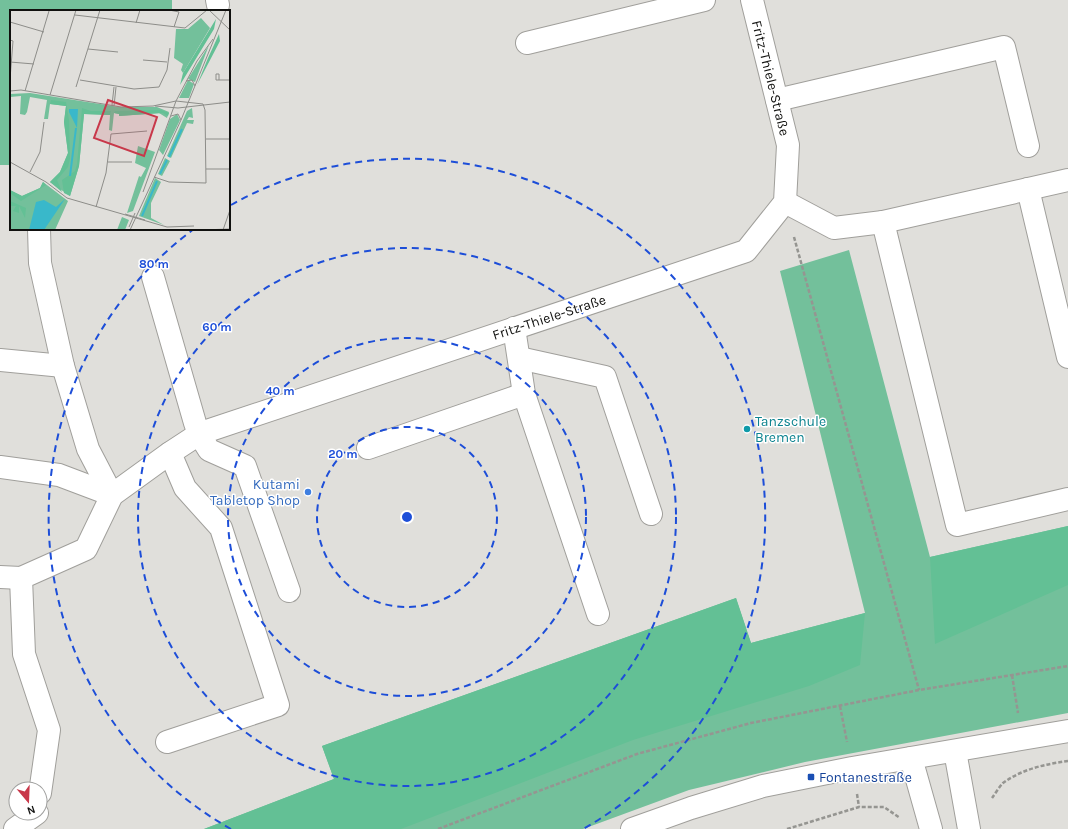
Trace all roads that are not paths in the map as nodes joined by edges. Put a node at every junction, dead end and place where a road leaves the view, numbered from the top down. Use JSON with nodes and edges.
{"nodes":[{"id":1,"x":704,"y":0,"type":"edge"},
{"id":2,"x":752,"y":0,"type":"edge"},
{"id":3,"x":527,"y":43,"type":"dead end"},
{"id":4,"x":777,"y":100,"type":"junction"},
{"id":5,"x":1028,"y":146,"type":"dead end"},
{"id":6,"x":1068,"y":180,"type":"edge"},
{"id":7,"x":1028,"y":189,"type":"junction"},
{"id":8,"x":785,"y":202,"type":"junction"},
{"id":9,"x":883,"y":222,"type":"junction"},
{"id":10,"x":39,"y":230,"type":"edge"},
{"id":11,"x":153,"y":277,"type":"dead end"},
{"id":12,"x":514,"y":328,"type":"junction"},
{"id":13,"x":1068,"y":357,"type":"edge"},
{"id":14,"x":519,"y":358,"type":"junction"},
{"id":15,"x":0,"y":360,"type":"edge"},
{"id":16,"x":63,"y":366,"type":"junction"},
{"id":17,"x":524,"y":394,"type":"junction"},
{"id":18,"x":199,"y":434,"type":"junction"},
{"id":19,"x":368,"y":448,"type":"dead end"},
{"id":20,"x":170,"y":453,"type":"junction"},
{"id":21,"x":0,"y":467,"type":"edge"},
{"id":22,"x":112,"y":495,"type":"junction"},
{"id":23,"x":1068,"y":499,"type":"edge"},
{"id":24,"x":651,"y":514,"type":"dead end"},
{"id":25,"x":10,"y":577,"type":"edge"},
{"id":26,"x":289,"y":591,"type":"dead end"},
{"id":27,"x":598,"y":614,"type":"dead end"},
{"id":28,"x":1068,"y":731,"type":"edge"},
{"id":29,"x":167,"y":742,"type":"dead end"},
{"id":30,"x":954,"y":751,"type":"junction"},
{"id":31,"x":911,"y":758,"type":"junction"},
{"id":32,"x":42,"y":781,"type":"edge"},
{"id":33,"x":26,"y":821,"type":"edge"},
{"id":34,"x":15,"y":829,"type":"edge"},
{"id":35,"x":632,"y":829,"type":"edge"},
{"id":36,"x":930,"y":829,"type":"edge"},
{"id":37,"x":969,"y":829,"type":"edge"}],
"edges":[{"from":1,"to":3,"type":"street"},
{"from":2,"to":4,"type":"street","name":"Fritz-Thiele-Straße"},
{"from":4,"to":5,"type":"street"},
{"from":4,"to":8,"type":"street","name":"Fritz-Thiele-Straße"},
{"from":6,"to":7,"type":"street"},
{"from":7,"to":9,"type":"street"},
{"from":7,"to":13,"type":"street"},
{"from":8,"to":9,"type":"street"},
{"from":8,"to":12,"type":"street","name":"Fritz-Thiele-Straße"},
{"from":9,"to":23,"type":"street"},
{"from":10,"to":16,"type":"street"},
{"from":11,"to":18,"type":"street"},
{"from":12,"to":14,"type":"street"},
{"from":12,"to":18,"type":"street","name":"Fritz-Thiele-Straße"},
{"from":14,"to":17,"type":"street"},
{"from":14,"to":24,"type":"street"},
{"from":15,"to":16,"type":"street"},
{"from":16,"to":22,"type":"street"},
{"from":17,"to":19,"type":"street"},
{"from":17,"to":27,"type":"street"},
{"from":18,"to":20,"type":"street","name":"Fritz-Thiele-Straße"},
{"from":18,"to":26,"type":"street"},
{"from":20,"to":22,"type":"street","name":"Fritz-Thiele-Straße"},
{"from":20,"to":29,"type":"street"},
{"from":21,"to":22,"type":"street"},
{"from":22,"to":25,"type":"street"},
{"from":25,"to":32,"type":"street"},
{"from":28,"to":30,"type":"street"},
{"from":30,"to":31,"type":"street"},
{"from":30,"to":37,"type":"street"},
{"from":31,"to":35,"type":"street"},
{"from":31,"to":36,"type":"street"},
{"from":33,"to":34,"type":"street"}]}
